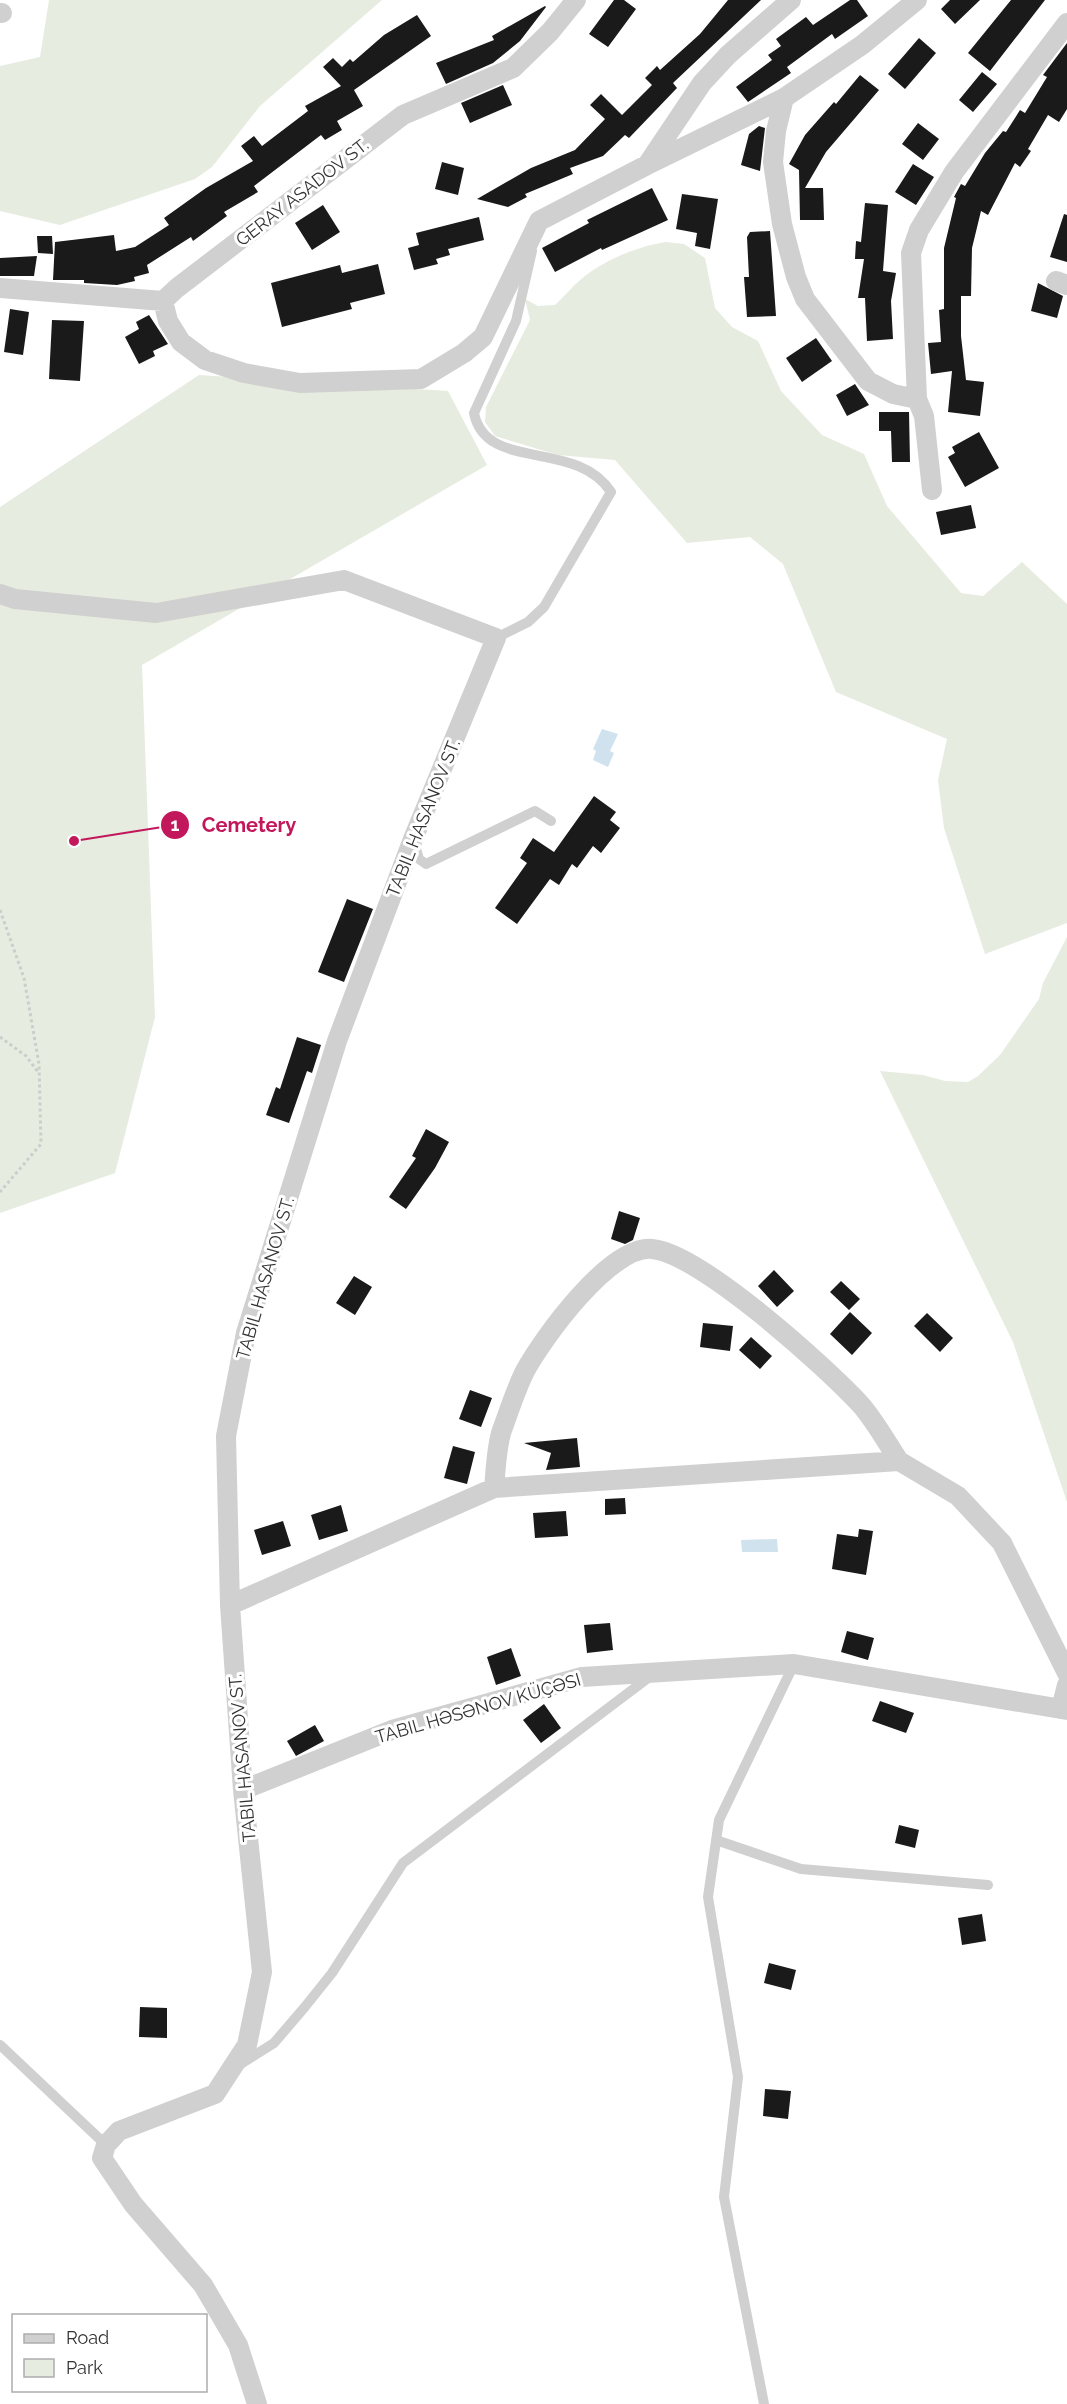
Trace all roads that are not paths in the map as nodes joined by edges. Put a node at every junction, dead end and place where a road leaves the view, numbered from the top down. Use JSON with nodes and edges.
{"nodes":[{"id":1,"x":576,"y":0,"type":"edge"},
{"id":2,"x":791,"y":0,"type":"edge"},
{"id":3,"x":917,"y":0,"type":"edge"},
{"id":4,"x":1067,"y":23,"type":"edge"},
{"id":5,"x":784,"y":98,"type":"junction"},
{"id":6,"x":647,"y":165,"type":"junction"},
{"id":7,"x":539,"y":221,"type":"junction"},
{"id":8,"x":0,"y":288,"type":"edge"},
{"id":9,"x":163,"y":302,"type":"junction"},
{"id":10,"x":917,"y":399,"type":"junction"},
{"id":11,"x":932,"y":490,"type":"dead end"},
{"id":12,"x":0,"y":594,"type":"edge"},
{"id":13,"x":496,"y":638,"type":"junction"},
{"id":14,"x":551,"y":821,"type":"dead end"},
{"id":15,"x":413,"y":839,"type":"junction"},
{"id":16,"x":899,"y":1461,"type":"junction"},
{"id":17,"x":494,"y":1488,"type":"junction"},
{"id":18,"x":230,"y":1605,"type":"junction"},
{"id":19,"x":794,"y":1664,"type":"junction"},
{"id":20,"x":657,"y":1671,"type":"junction"},
{"id":21,"x":1067,"y":1673,"type":"edge"},
{"id":22,"x":1067,"y":1685,"type":"edge"},
{"id":23,"x":1064,"y":1709,"type":"edge"},
{"id":24,"x":243,"y":1790,"type":"junction"},
{"id":25,"x":716,"y":1840,"type":"junction"},
{"id":26,"x":988,"y":1885,"type":"dead end"},
{"id":27,"x":0,"y":2046,"type":"edge"},
{"id":28,"x":231,"y":2070,"type":"junction"},
{"id":29,"x":106,"y":2145,"type":"junction"},
{"id":30,"x":257,"y":2404,"type":"edge"},
{"id":31,"x":764,"y":2404,"type":"edge"}],
"edges":[{"from":1,"to":9,"type":"street","name":"GERAY ASADOV ST."},
{"from":2,"to":6,"type":"street"},
{"from":3,"to":5,"type":"street"},
{"from":4,"to":10,"type":"street"},
{"from":5,"to":6,"type":"street"},
{"from":5,"to":10,"type":"street"},
{"from":6,"to":7,"type":"street"},
{"from":7,"to":9,"type":"street"},
{"from":7,"to":13,"type":"lane"},
{"from":8,"to":9,"type":"street"},
{"from":10,"to":11,"type":"street"},
{"from":12,"to":13,"type":"street"},
{"from":13,"to":15,"type":"street","name":"TABIL HASANOV ST."},
{"from":14,"to":15,"type":"lane"},
{"from":15,"to":18,"type":"street","name":"TABIL HASANOV ST."},
{"from":16,"to":17,"type":"street"},
{"from":16,"to":17,"type":"street"},
{"from":16,"to":21,"type":"street"},
{"from":17,"to":18,"type":"street"},
{"from":18,"to":24,"type":"street","name":"TABIL HASANOV ST."},
{"from":19,"to":20,"type":"street","name":"TABIL HƏSƏNOV KÜÇƏSI"},
{"from":19,"to":23,"type":"street","name":"TABIL HƏSƏNOV KÜÇƏSI"},
{"from":19,"to":25,"type":"lane"},
{"from":20,"to":24,"type":"street","name":"TABIL HƏSƏNOV KÜÇƏSI"},
{"from":20,"to":28,"type":"lane"},
{"from":22,"to":23,"type":"street","name":"TABIL HƏSƏNOV KÜÇƏSI"},
{"from":24,"to":28,"type":"street","name":"TABIL HASANOV ST."},
{"from":25,"to":26,"type":"lane"},
{"from":25,"to":31,"type":"lane"},
{"from":27,"to":29,"type":"lane"},
{"from":28,"to":29,"type":"street","name":"TABIL HASANOV ST."},
{"from":29,"to":30,"type":"street"}]}
